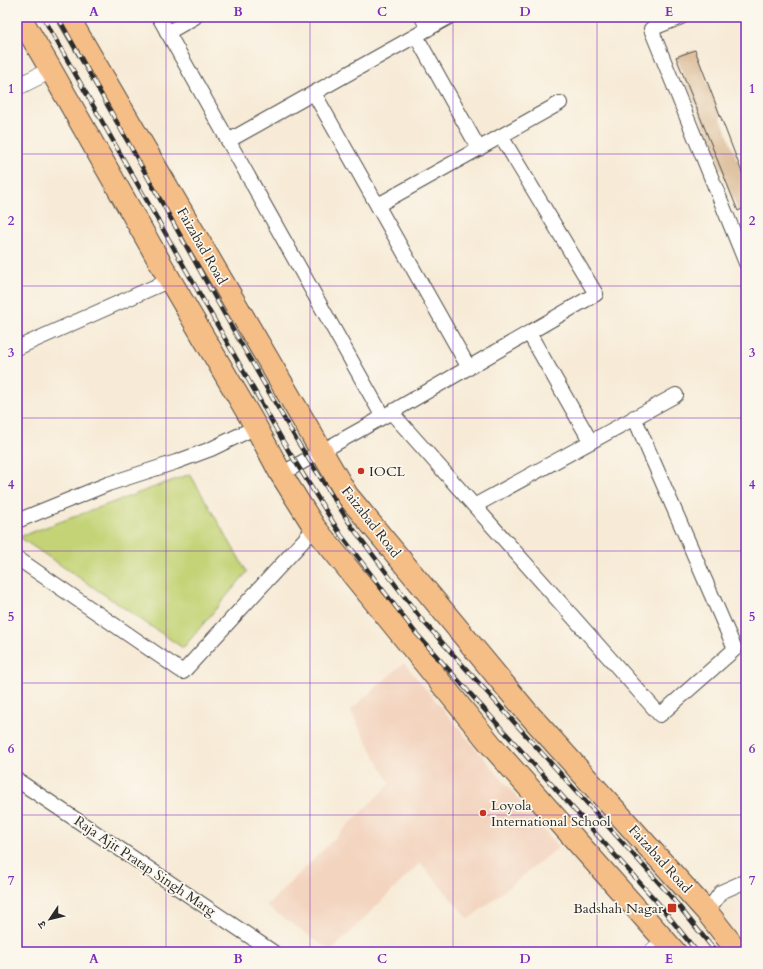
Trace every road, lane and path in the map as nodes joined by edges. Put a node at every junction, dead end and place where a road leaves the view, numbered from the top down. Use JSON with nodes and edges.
{"nodes":[{"id":1,"x":20,"y":17,"type":"edge"},
{"id":2,"x":68,"y":17,"type":"edge"},
{"id":3,"x":159,"y":17,"type":"edge"},
{"id":4,"x":195,"y":17,"type":"edge"},
{"id":5,"x":449,"y":17,"type":"edge"},
{"id":6,"x":681,"y":17,"type":"edge"},
{"id":7,"x":425,"y":23,"type":"edge"},
{"id":8,"x":167,"y":33,"type":"junction"},
{"id":9,"x":416,"y":36,"type":"junction"},
{"id":10,"x":51,"y":70,"type":"junction"},
{"id":11,"x":17,"y":87,"type":"edge"},
{"id":12,"x":314,"y":93,"type":"junction"},
{"id":13,"x":560,"y":103,"type":"dead end"},
{"id":14,"x":501,"y":136,"type":"junction"},
{"id":15,"x":228,"y":141,"type":"junction"},
{"id":16,"x":479,"y":149,"type":"junction"},
{"id":17,"x":378,"y":205,"type":"junction"},
{"id":18,"x":746,"y":264,"type":"edge"},
{"id":19,"x":170,"y":280,"type":"junction"},
{"id":20,"x":529,"y":333,"type":"junction"},
{"id":21,"x":17,"y":348,"type":"edge"},
{"id":22,"x":469,"y":368,"type":"junction"},
{"id":23,"x":676,"y":395,"type":"dead end"},
{"id":24,"x":387,"y":415,"type":"junction"},
{"id":25,"x":634,"y":417,"type":"junction"},
{"id":26,"x":256,"y":427,"type":"junction"},
{"id":27,"x":591,"y":442,"type":"junction"},
{"id":28,"x":322,"y":452,"type":"junction"},
{"id":29,"x":281,"y":474,"type":"junction"},
{"id":30,"x":474,"y":506,"type":"junction"},
{"id":31,"x":17,"y":521,"type":"edge"},
{"id":32,"x":315,"y":528,"type":"junction"},
{"id":33,"x":17,"y":558,"type":"edge"},
{"id":34,"x":17,"y":780,"type":"edge"},
{"id":35,"x":746,"y":881,"type":"edge"},
{"id":36,"x":707,"y":912,"type":"junction"},
{"id":37,"x":664,"y":948,"type":"edge"},
{"id":38,"x":273,"y":952,"type":"edge"},
{"id":39,"x":738,"y":952,"type":"edge"}],
"edges":[{"from":1,"to":10,"type":"main road"},
{"from":2,"to":28,"type":"main road","name":"Faizabad Road"},
{"from":3,"to":8,"type":"street"},
{"from":4,"to":8,"type":"street"},
{"from":5,"to":7,"type":"street"},
{"from":6,"to":18,"type":"street"},
{"from":7,"to":9,"type":"street"},
{"from":8,"to":15,"type":"street"},
{"from":9,"to":12,"type":"street"},
{"from":9,"to":16,"type":"street"},
{"from":10,"to":11,"type":"street"},
{"from":10,"to":19,"type":"main road"},
{"from":12,"to":15,"type":"street"},
{"from":12,"to":17,"type":"street"},
{"from":13,"to":14,"type":"street"},
{"from":14,"to":16,"type":"street"},
{"from":14,"to":20,"type":"street"},
{"from":15,"to":24,"type":"street"},
{"from":16,"to":17,"type":"street"},
{"from":17,"to":22,"type":"street"},
{"from":19,"to":21,"type":"street"},
{"from":19,"to":26,"type":"main road"},
{"from":20,"to":22,"type":"street"},
{"from":20,"to":27,"type":"street"},
{"from":22,"to":24,"type":"street"},
{"from":23,"to":25,"type":"street"},
{"from":24,"to":28,"type":"street"},
{"from":24,"to":30,"type":"street"},
{"from":25,"to":27,"type":"street"},
{"from":25,"to":30,"type":"street"},
{"from":26,"to":29,"type":"main road"},
{"from":26,"to":31,"type":"street"},
{"from":27,"to":30,"type":"street"},
{"from":28,"to":29,"type":"street"},
{"from":28,"to":36,"type":"main road","name":"Faizabad Road"},
{"from":29,"to":32,"type":"main road"},
{"from":32,"to":33,"type":"street"},
{"from":32,"to":37,"type":"main road"},
{"from":34,"to":38,"type":"street","name":"Raja Ajit Pratap Singh Marg"},
{"from":35,"to":36,"type":"street"},
{"from":36,"to":39,"type":"main road","name":"Faizabad Road"}]}
